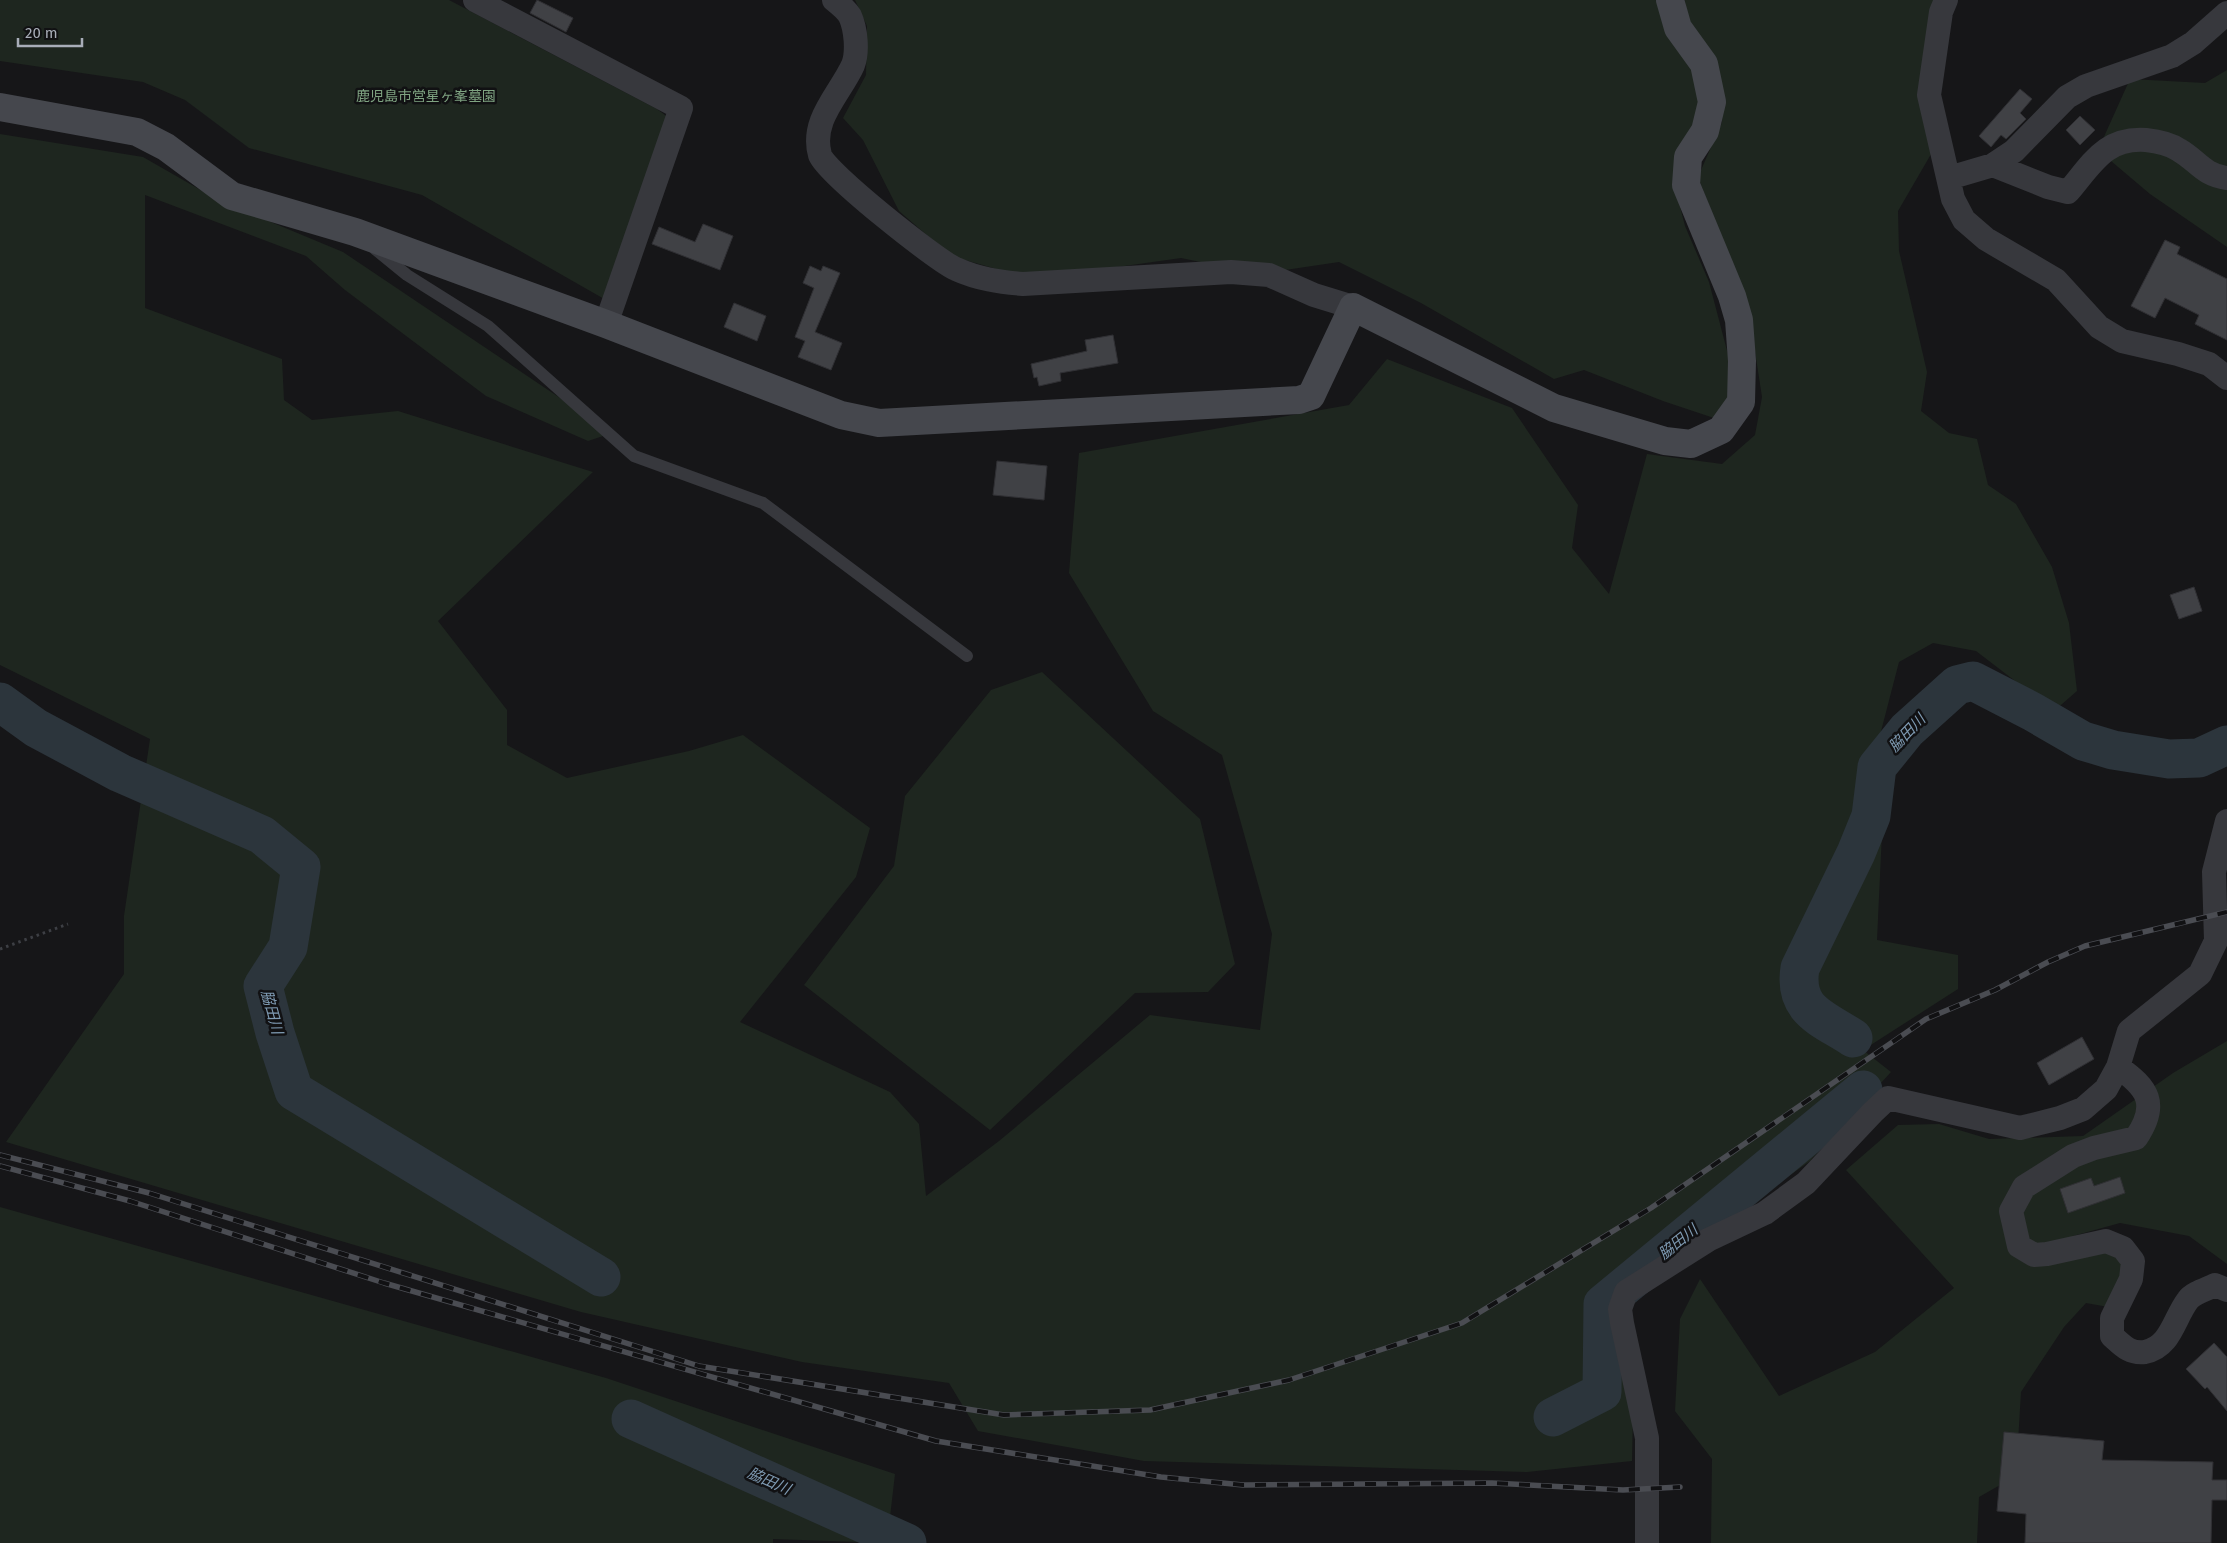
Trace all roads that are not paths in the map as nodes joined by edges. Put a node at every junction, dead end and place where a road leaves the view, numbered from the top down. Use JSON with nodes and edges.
{"nodes":[{"id":1,"x":475,"y":0,"type":"edge"},
{"id":2,"x":834,"y":0,"type":"edge"},
{"id":3,"x":1670,"y":0,"type":"edge"},
{"id":4,"x":1946,"y":0,"type":"edge"},
{"id":5,"x":2227,"y":13,"type":"edge"},
{"id":6,"x":0,"y":107,"type":"edge"},
{"id":7,"x":1993,"y":165,"type":"junction"},
{"id":8,"x":1949,"y":178,"type":"junction"},
{"id":9,"x":2227,"y":178,"type":"edge"},
{"id":10,"x":355,"y":232,"type":"junction"},
{"id":11,"x":1353,"y":308,"type":"junction"},
{"id":12,"x":606,"y":324,"type":"junction"},
{"id":13,"x":2227,"y":378,"type":"edge"},
{"id":14,"x":967,"y":656,"type":"dead end"},
{"id":15,"x":2227,"y":822,"type":"edge"},
{"id":16,"x":2220,"y":872,"type":"edge"},
{"id":17,"x":2118,"y":1067,"type":"junction"},
{"id":18,"x":2227,"y":1290,"type":"edge"},
{"id":19,"x":1646,"y":1543,"type":"edge"}],
"edges":[{"from":1,"to":12,"type":"street"},
{"from":2,"to":11,"type":"street"},
{"from":3,"to":11,"type":"street"},
{"from":4,"to":8,"type":"street"},
{"from":5,"to":7,"type":"street"},
{"from":6,"to":10,"type":"street"},
{"from":7,"to":8,"type":"street"},
{"from":7,"to":9,"type":"street"},
{"from":8,"to":13,"type":"street"},
{"from":10,"to":12,"type":"street"},
{"from":10,"to":14,"type":"lane"},
{"from":11,"to":12,"type":"street"},
{"from":15,"to":16,"type":"street"},
{"from":16,"to":17,"type":"street"},
{"from":17,"to":18,"type":"street"},
{"from":17,"to":19,"type":"street"}]}
